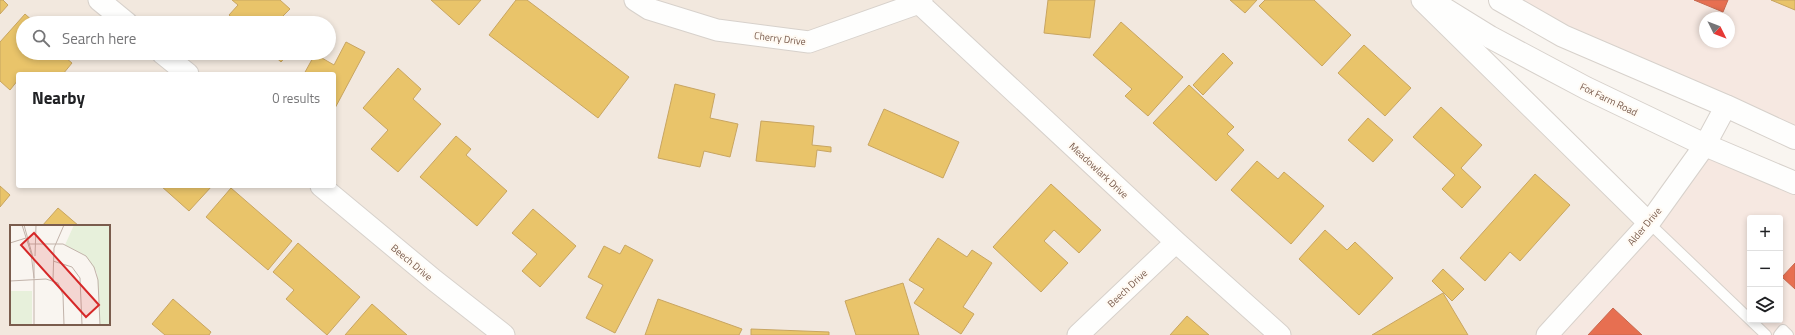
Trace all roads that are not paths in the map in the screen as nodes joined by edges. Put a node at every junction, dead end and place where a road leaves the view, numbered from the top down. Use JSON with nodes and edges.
{"nodes":[{"id":1,"x":99,"y":0,"type":"edge"},
{"id":2,"x":635,"y":0,"type":"edge"},
{"id":3,"x":1421,"y":0,"type":"edge"},
{"id":4,"x":1430,"y":0,"type":"edge"},
{"id":5,"x":1500,"y":0,"type":"edge"},
{"id":6,"x":921,"y":1,"type":"edge"},
{"id":7,"x":118,"y":16,"type":"edge"},
{"id":8,"x":171,"y":60,"type":"edge"},
{"id":9,"x":186,"y":72,"type":"edge"},
{"id":10,"x":1726,"y":106,"type":"junction"},
{"id":11,"x":1795,"y":138,"type":"edge"},
{"id":12,"x":1705,"y":145,"type":"junction"},
{"id":13,"x":1795,"y":183,"type":"edge"},
{"id":14,"x":323,"y":188,"type":"edge"},
{"id":15,"x":1649,"y":223,"type":"junction"},
{"id":16,"x":1176,"y":242,"type":"junction"},
{"id":17,"x":504,"y":335,"type":"edge"},
{"id":18,"x":1078,"y":335,"type":"edge"},
{"id":19,"x":1280,"y":335,"type":"edge"},
{"id":20,"x":1547,"y":335,"type":"edge"},
{"id":21,"x":1766,"y":335,"type":"edge"},
{"id":22,"x":1779,"y":335,"type":"edge"},
{"id":23,"x":1788,"y":335,"type":"edge"}],
"edges":[{"from":1,"to":7,"type":"street"},
{"from":2,"to":6,"type":"street","name":"Cherry Drive"},
{"from":3,"to":15,"type":"street"},
{"from":4,"to":12,"type":"street","name":"Fox Farm Road"},
{"from":5,"to":10,"type":"street"},
{"from":6,"to":16,"type":"street","name":"Meadowlark Drive"},
{"from":8,"to":9,"type":"street"},
{"from":10,"to":11,"type":"street"},
{"from":10,"to":12,"type":"street","name":"Alder Drive"},
{"from":12,"to":13,"type":"street","name":"Fox Farm Road"},
{"from":12,"to":15,"type":"street","name":"Alder Drive"},
{"from":14,"to":17,"type":"street","name":"Beech Drive"},
{"from":15,"to":20,"type":"street","name":"Alder Drive"},
{"from":15,"to":21,"type":"lane"},
{"from":16,"to":18,"type":"street","name":"Beech Drive"},
{"from":16,"to":19,"type":"street","name":"Meadowlark Drive"},
{"from":22,"to":23,"type":"lane"}]}
